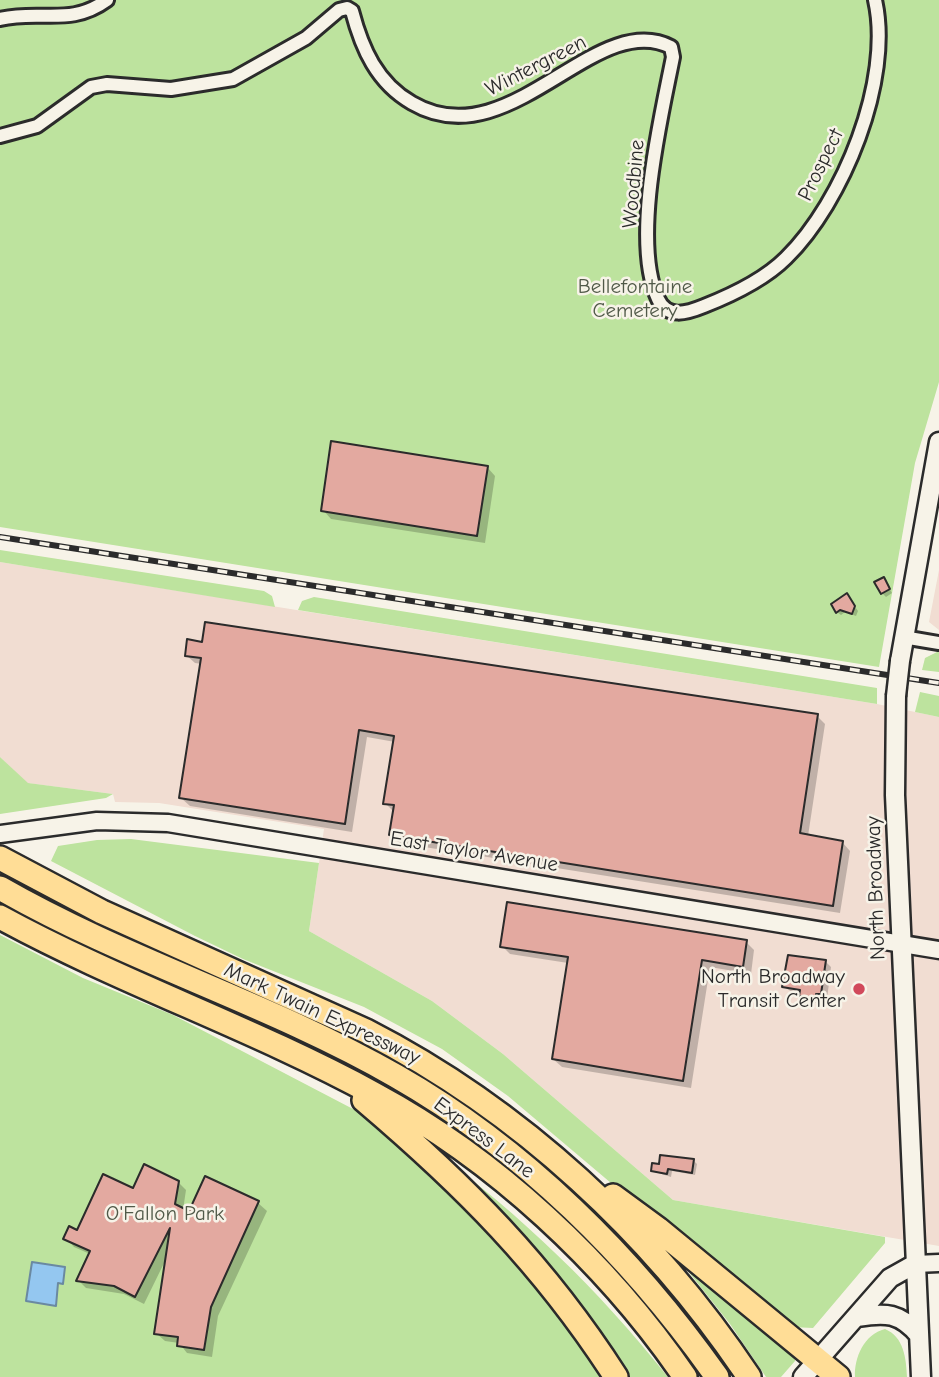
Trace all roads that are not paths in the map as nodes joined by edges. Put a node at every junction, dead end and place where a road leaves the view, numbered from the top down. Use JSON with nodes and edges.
{"nodes":[{"id":1,"x":107,"y":0,"type":"edge"},
{"id":2,"x":875,"y":0,"type":"edge"},
{"id":3,"x":0,"y":19,"type":"edge"},
{"id":4,"x":671,"y":47,"type":"joint"},
{"id":5,"x":0,"y":136,"type":"edge"},
{"id":6,"x":678,"y":313,"type":"joint"},
{"id":7,"x":939,"y":444,"type":"edge"},
{"id":8,"x":903,"y":638,"type":"junction"},
{"id":9,"x":939,"y":643,"type":"edge"},
{"id":10,"x":0,"y":834,"type":"edge"},
{"id":11,"x":0,"y":852,"type":"edge"},
{"id":12,"x":0,"y":858,"type":"edge"},
{"id":13,"x":26,"y":872,"type":"junction"},
{"id":14,"x":0,"y":888,"type":"edge"},
{"id":15,"x":0,"y":917,"type":"edge"},
{"id":16,"x":901,"y":944,"type":"junction"},
{"id":17,"x":939,"y":950,"type":"edge"},
{"id":18,"x":333,"y":1073,"type":"junction"},
{"id":19,"x":541,"y":1147,"type":"junction"},
{"id":20,"x":939,"y":1263,"type":"edge"},
{"id":21,"x":915,"y":1264,"type":"junction"},
{"id":22,"x":858,"y":1317,"type":"junction"},
{"id":23,"x":919,"y":1335,"type":"junction"},
{"id":24,"x":818,"y":1359,"type":"junction"},
{"id":25,"x":616,"y":1377,"type":"edge"},
{"id":26,"x":685,"y":1377,"type":"edge"},
{"id":27,"x":717,"y":1377,"type":"edge"},
{"id":28,"x":748,"y":1377,"type":"edge"},
{"id":29,"x":803,"y":1377,"type":"edge"},
{"id":30,"x":838,"y":1377,"type":"edge"},
{"id":31,"x":921,"y":1377,"type":"edge"}],
"edges":[{"from":1,"to":3,"type":"street"},
{"from":2,"to":6,"type":"street","name":"Prospect"},
{"from":4,"to":5,"type":"street","name":"Wintergreen"},
{"from":4,"to":6,"type":"street","name":"Woodbine"},
{"from":7,"to":8,"type":"main road","name":"North Broadway"},
{"from":8,"to":9,"type":"street"},
{"from":8,"to":16,"type":"main road","name":"North Broadway","bridge":true},
{"from":10,"to":16,"type":"street","name":"East Taylor Avenue"},
{"from":11,"to":13,"type":"highway"},
{"from":12,"to":13,"type":"highway","name":"Mark Twain Expressway"},
{"from":13,"to":19,"type":"highway","name":"Mark Twain Expressway"},
{"from":14,"to":27,"type":"highway","name":"Express Lane"},
{"from":15,"to":18,"type":"highway"},
{"from":16,"to":17,"type":"street","name":"East Taylor Avenue"},
{"from":16,"to":21,"type":"main road","name":"North Broadway"},
{"from":18,"to":25,"type":"highway"},
{"from":18,"to":26,"type":"highway"},
{"from":19,"to":24,"type":"highway"},
{"from":19,"to":28,"type":"highway","name":"Mark Twain Expressway"},
{"from":20,"to":21,"type":"street"},
{"from":21,"to":22,"type":"main road"},
{"from":21,"to":23,"type":"main road","name":"North Broadway"},
{"from":22,"to":23,"type":"main road"},
{"from":22,"to":24,"type":"main road"},
{"from":23,"to":31,"type":"main road","name":"North Broadway"},
{"from":24,"to":29,"type":"main road"},
{"from":24,"to":30,"type":"highway"}]}
